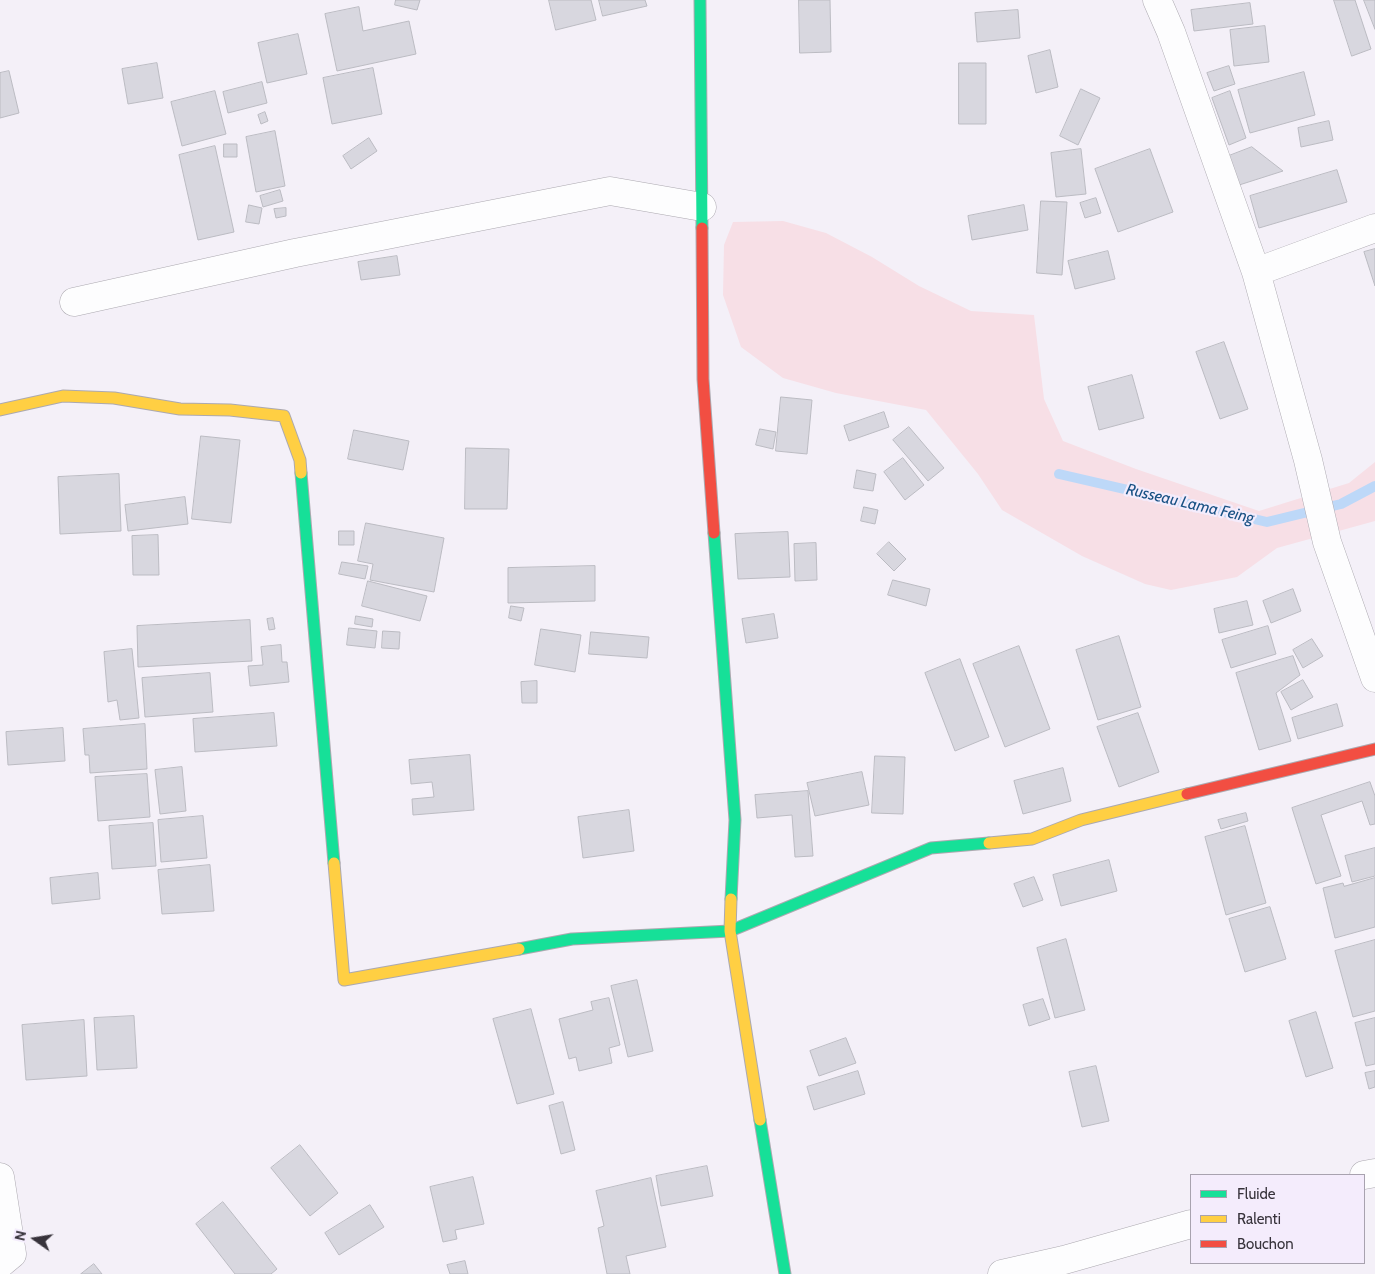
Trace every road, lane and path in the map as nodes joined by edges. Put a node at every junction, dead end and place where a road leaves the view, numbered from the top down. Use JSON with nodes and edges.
{"nodes":[{"id":1,"x":700,"y":0,"type":"edge"},
{"id":2,"x":1157,"y":0,"type":"edge"},
{"id":3,"x":702,"y":207,"type":"junction"},
{"id":4,"x":1375,"y":228,"type":"edge"},
{"id":5,"x":1256,"y":272,"type":"junction"},
{"id":6,"x":74,"y":302,"type":"dead end"},
{"id":7,"x":0,"y":410,"type":"edge"},
{"id":8,"x":1375,"y":678,"type":"edge"},
{"id":9,"x":1375,"y":749,"type":"edge"},
{"id":10,"x":730,"y":931,"type":"junction"},
{"id":11,"x":0,"y":1177,"type":"edge"},
{"id":12,"x":1190,"y":1224,"type":"edge"},
{"id":13,"x":0,"y":1264,"type":"edge"},
{"id":14,"x":1064,"y":1267,"type":"edge"},
{"id":15,"x":785,"y":1274,"type":"edge"},
{"id":16,"x":1002,"y":1274,"type":"edge"}],
"edges":[{"from":1,"to":3,"type":"street"},
{"from":2,"to":5,"type":"street"},
{"from":3,"to":6,"type":"street"},
{"from":3,"to":10,"type":"street"},
{"from":4,"to":5,"type":"street"},
{"from":5,"to":8,"type":"street"},
{"from":7,"to":10,"type":"street"},
{"from":9,"to":10,"type":"street"},
{"from":10,"to":15,"type":"street"},
{"from":11,"to":13,"type":"street"},
{"from":12,"to":14,"type":"street"},
{"from":14,"to":16,"type":"street"}]}
